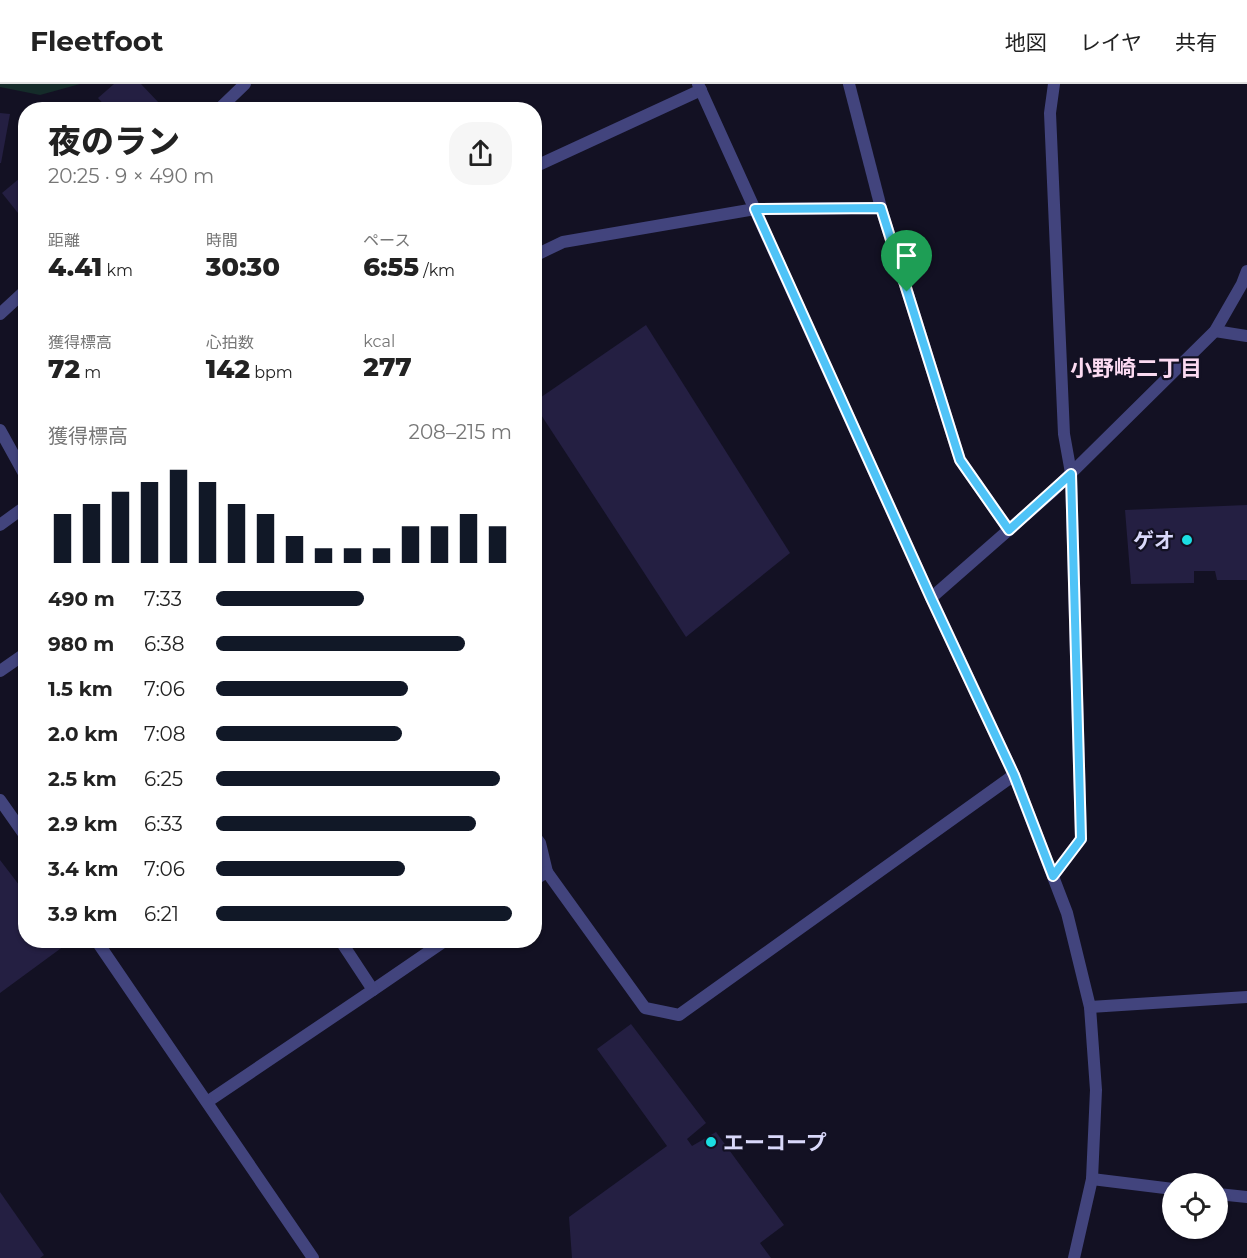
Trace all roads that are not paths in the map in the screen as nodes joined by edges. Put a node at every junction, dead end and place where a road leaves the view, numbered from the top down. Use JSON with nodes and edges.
{"nodes":[{"id":1,"x":245,"y":84,"type":"edge"},
{"id":2,"x":849,"y":84,"type":"edge"},
{"id":3,"x":1054,"y":84,"type":"edge"},
{"id":4,"x":699,"y":87,"type":"edge"},
{"id":5,"x":226,"y":102,"type":"edge"},
{"id":6,"x":542,"y":162,"type":"edge"},
{"id":7,"x":881,"y":208,"type":"junction"},
{"id":8,"x":755,"y":209,"type":"junction"},
{"id":9,"x":542,"y":252,"type":"edge"},
{"id":10,"x":1247,"y":271,"type":"edge"},
{"id":11,"x":18,"y":297,"type":"edge"},
{"id":12,"x":0,"y":314,"type":"edge"},
{"id":13,"x":1215,"y":331,"type":"junction"},
{"id":14,"x":1247,"y":336,"type":"edge"},
{"id":15,"x":0,"y":430,"type":"edge"},
{"id":16,"x":18,"y":463,"type":"edge"},
{"id":17,"x":1071,"y":474,"type":"junction"},
{"id":18,"x":18,"y":512,"type":"edge"},
{"id":19,"x":0,"y":525,"type":"edge"},
{"id":20,"x":1009,"y":530,"type":"junction"},
{"id":21,"x":931,"y":598,"type":"junction"},
{"id":22,"x":18,"y":659,"type":"edge"},
{"id":23,"x":0,"y":671,"type":"edge"},
{"id":24,"x":1014,"y":775,"type":"junction"},
{"id":25,"x":0,"y":800,"type":"edge"},
{"id":26,"x":18,"y":826,"type":"edge"},
{"id":27,"x":542,"y":851,"type":"edge"},
{"id":28,"x":547,"y":872,"type":"junction"},
{"id":29,"x":542,"y":875,"type":"edge"},
{"id":30,"x":1053,"y":876,"type":"junction"},
{"id":31,"x":101,"y":948,"type":"edge"},
{"id":32,"x":345,"y":948,"type":"edge"},
{"id":33,"x":434,"y":948,"type":"edge"},
{"id":34,"x":373,"y":990,"type":"junction"},
{"id":35,"x":1247,"y":997,"type":"edge"},
{"id":36,"x":1090,"y":1007,"type":"junction"},
{"id":37,"x":207,"y":1102,"type":"junction"},
{"id":38,"x":1092,"y":1179,"type":"junction"},
{"id":39,"x":1162,"y":1188,"type":"edge"},
{"id":40,"x":1228,"y":1195,"type":"edge"},
{"id":41,"x":1247,"y":1197,"type":"edge"},
{"id":42,"x":313,"y":1258,"type":"edge"},
{"id":43,"x":1074,"y":1258,"type":"edge"}],
"edges":[{"from":1,"to":5,"type":"street"},
{"from":2,"to":7,"type":"street"},
{"from":3,"to":17,"type":"street"},
{"from":4,"to":6,"type":"street"},
{"from":4,"to":8,"type":"street"},
{"from":7,"to":8,"type":"street"},
{"from":7,"to":20,"type":"street"},
{"from":8,"to":9,"type":"street"},
{"from":8,"to":21,"type":"street"},
{"from":10,"to":13,"type":"street"},
{"from":11,"to":12,"type":"street"},
{"from":13,"to":14,"type":"street"},
{"from":13,"to":17,"type":"street"},
{"from":15,"to":16,"type":"street"},
{"from":17,"to":20,"type":"street"},
{"from":17,"to":30,"type":"street"},
{"from":18,"to":19,"type":"street"},
{"from":20,"to":21,"type":"street"},
{"from":21,"to":24,"type":"street"},
{"from":22,"to":23,"type":"street"},
{"from":24,"to":28,"type":"street"},
{"from":24,"to":30,"type":"street"},
{"from":25,"to":26,"type":"street"},
{"from":27,"to":28,"type":"street"},
{"from":28,"to":29,"type":"street"},
{"from":30,"to":36,"type":"street"},
{"from":31,"to":37,"type":"street"},
{"from":32,"to":34,"type":"street"},
{"from":33,"to":34,"type":"street"},
{"from":34,"to":37,"type":"street"},
{"from":35,"to":36,"type":"street"},
{"from":36,"to":38,"type":"street"},
{"from":37,"to":42,"type":"street"},
{"from":38,"to":39,"type":"street"},
{"from":38,"to":43,"type":"street"},
{"from":40,"to":41,"type":"street"}]}
